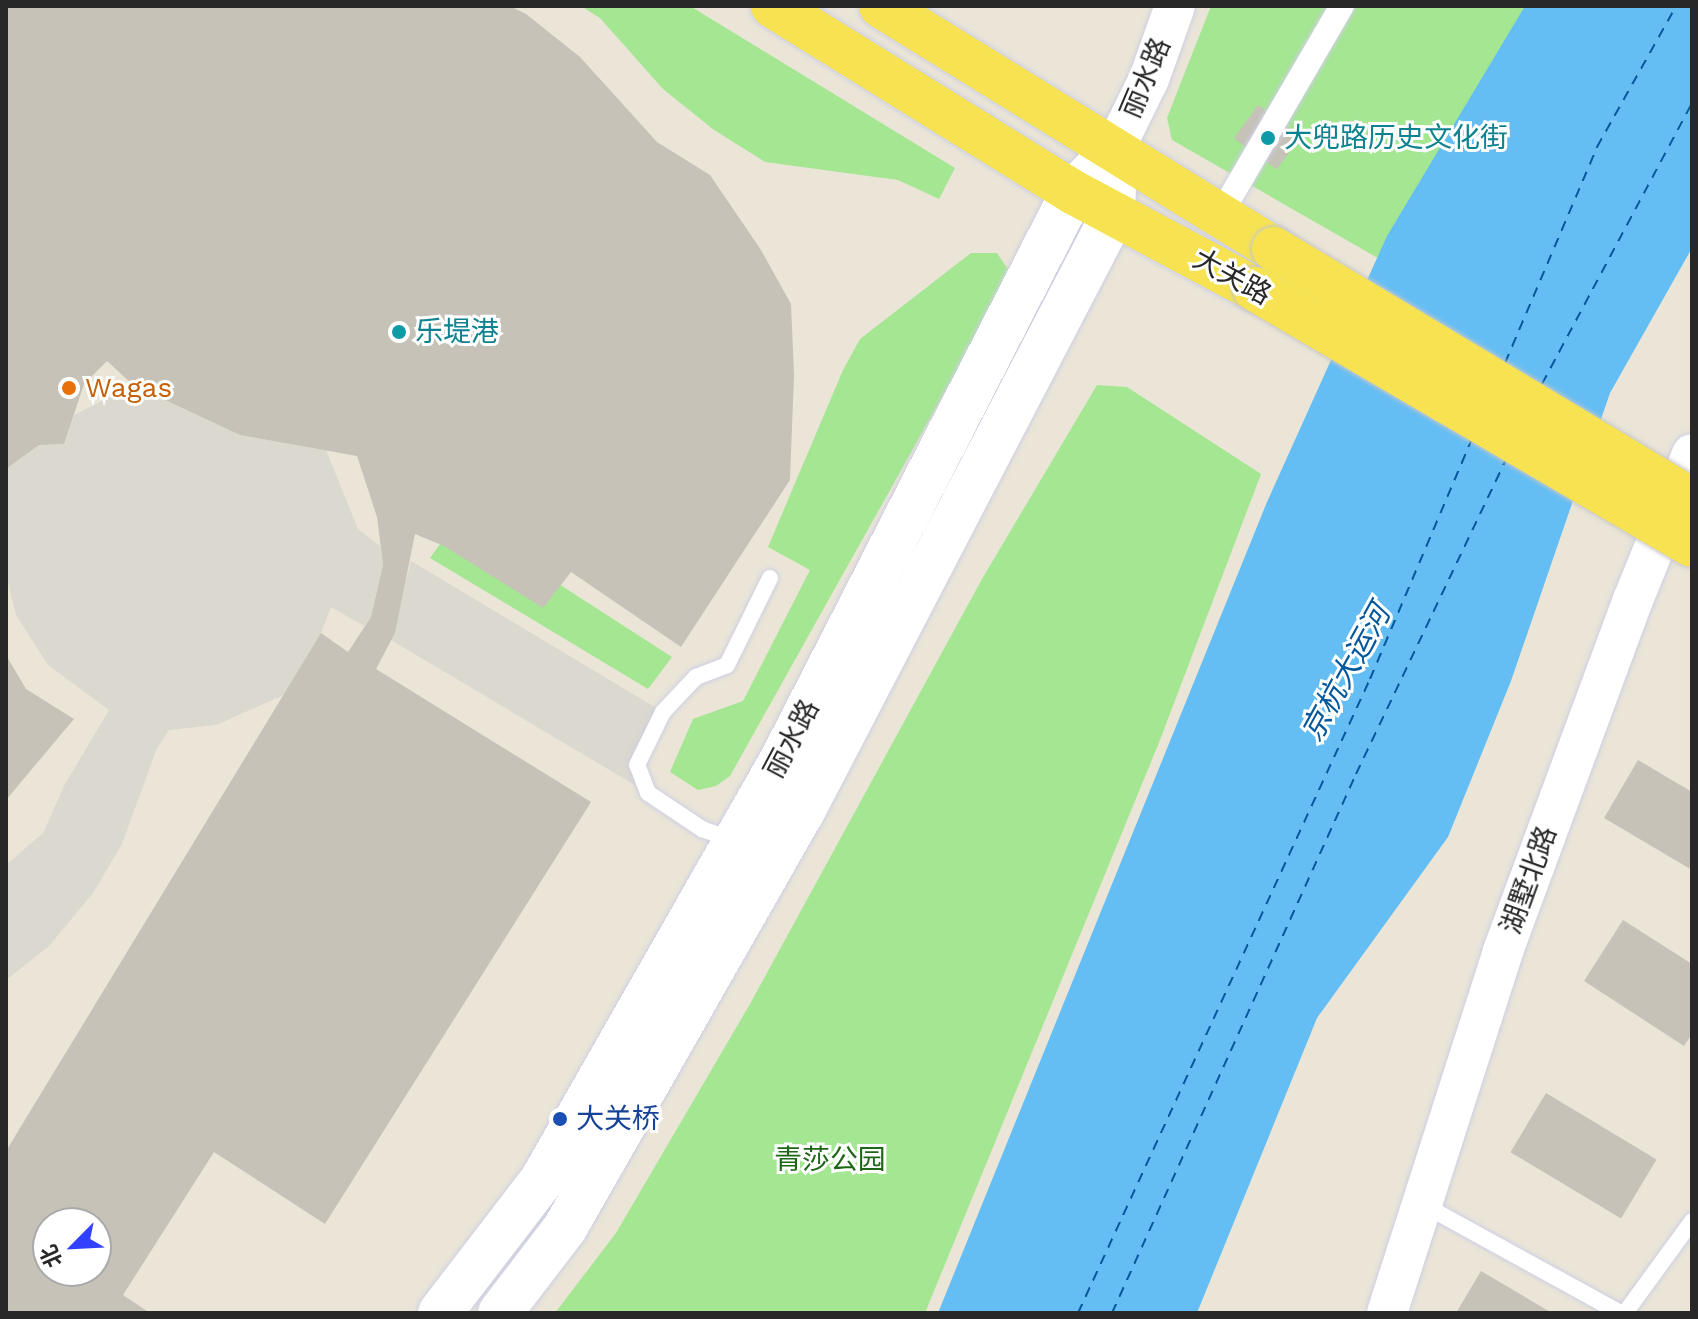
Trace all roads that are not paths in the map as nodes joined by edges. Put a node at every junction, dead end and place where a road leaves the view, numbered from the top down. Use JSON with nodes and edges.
{"nodes":[{"id":1,"x":773,"y":6,"type":"edge"},
{"id":2,"x":881,"y":6,"type":"edge"},
{"id":3,"x":1175,"y":6,"type":"edge"},
{"id":4,"x":1342,"y":6,"type":"edge"},
{"id":5,"x":1114,"y":150,"type":"junction"},
{"id":6,"x":1073,"y":192,"type":"junction"},
{"id":7,"x":1113,"y":215,"type":"junction"},
{"id":8,"x":1219,"y":217,"type":"junction"},
{"id":9,"x":1692,"y":454,"type":"edge"},
{"id":10,"x":1692,"y":500,"type":"edge"},
{"id":11,"x":1692,"y":545,"type":"edge"},
{"id":12,"x":770,"y":578,"type":"dead end"},
{"id":13,"x":737,"y":840,"type":"junction"},
{"id":14,"x":1422,"y":1204,"type":"junction"},
{"id":15,"x":1692,"y":1221,"type":"edge"},
{"id":16,"x":440,"y":1313,"type":"edge"},
{"id":17,"x":500,"y":1313,"type":"edge"},
{"id":18,"x":1387,"y":1313,"type":"edge"},
{"id":19,"x":1622,"y":1313,"type":"edge"}],
"edges":[{"from":1,"to":6,"type":"main road","name":"大关路"},
{"from":2,"to":5,"type":"main road","name":"大关路"},
{"from":3,"to":5,"type":"street","name":"丽水路"},
{"from":4,"to":8,"type":"street"},
{"from":5,"to":6,"type":"main road","name":"丽水路"},
{"from":5,"to":7,"type":"main road","name":"丽水路"},
{"from":5,"to":8,"type":"main road","name":"大关路"},
{"from":6,"to":7,"type":"main road","name":"大关路"},
{"from":6,"to":13,"type":"main road","name":"丽水路"},
{"from":7,"to":11,"type":"main road","name":"大关路","bridge":true},
{"from":7,"to":17,"type":"main road","name":"丽水路"},
{"from":8,"to":10,"type":"main road","name":"大关路","bridge":true},
{"from":9,"to":14,"type":"street","name":"湖墅北路"},
{"from":12,"to":13,"type":"lane"},
{"from":13,"to":16,"type":"main road","name":"丽水路"},
{"from":14,"to":18,"type":"street","name":"湖墅北路"},
{"from":14,"to":19,"type":"lane"},
{"from":15,"to":19,"type":"lane"}]}
